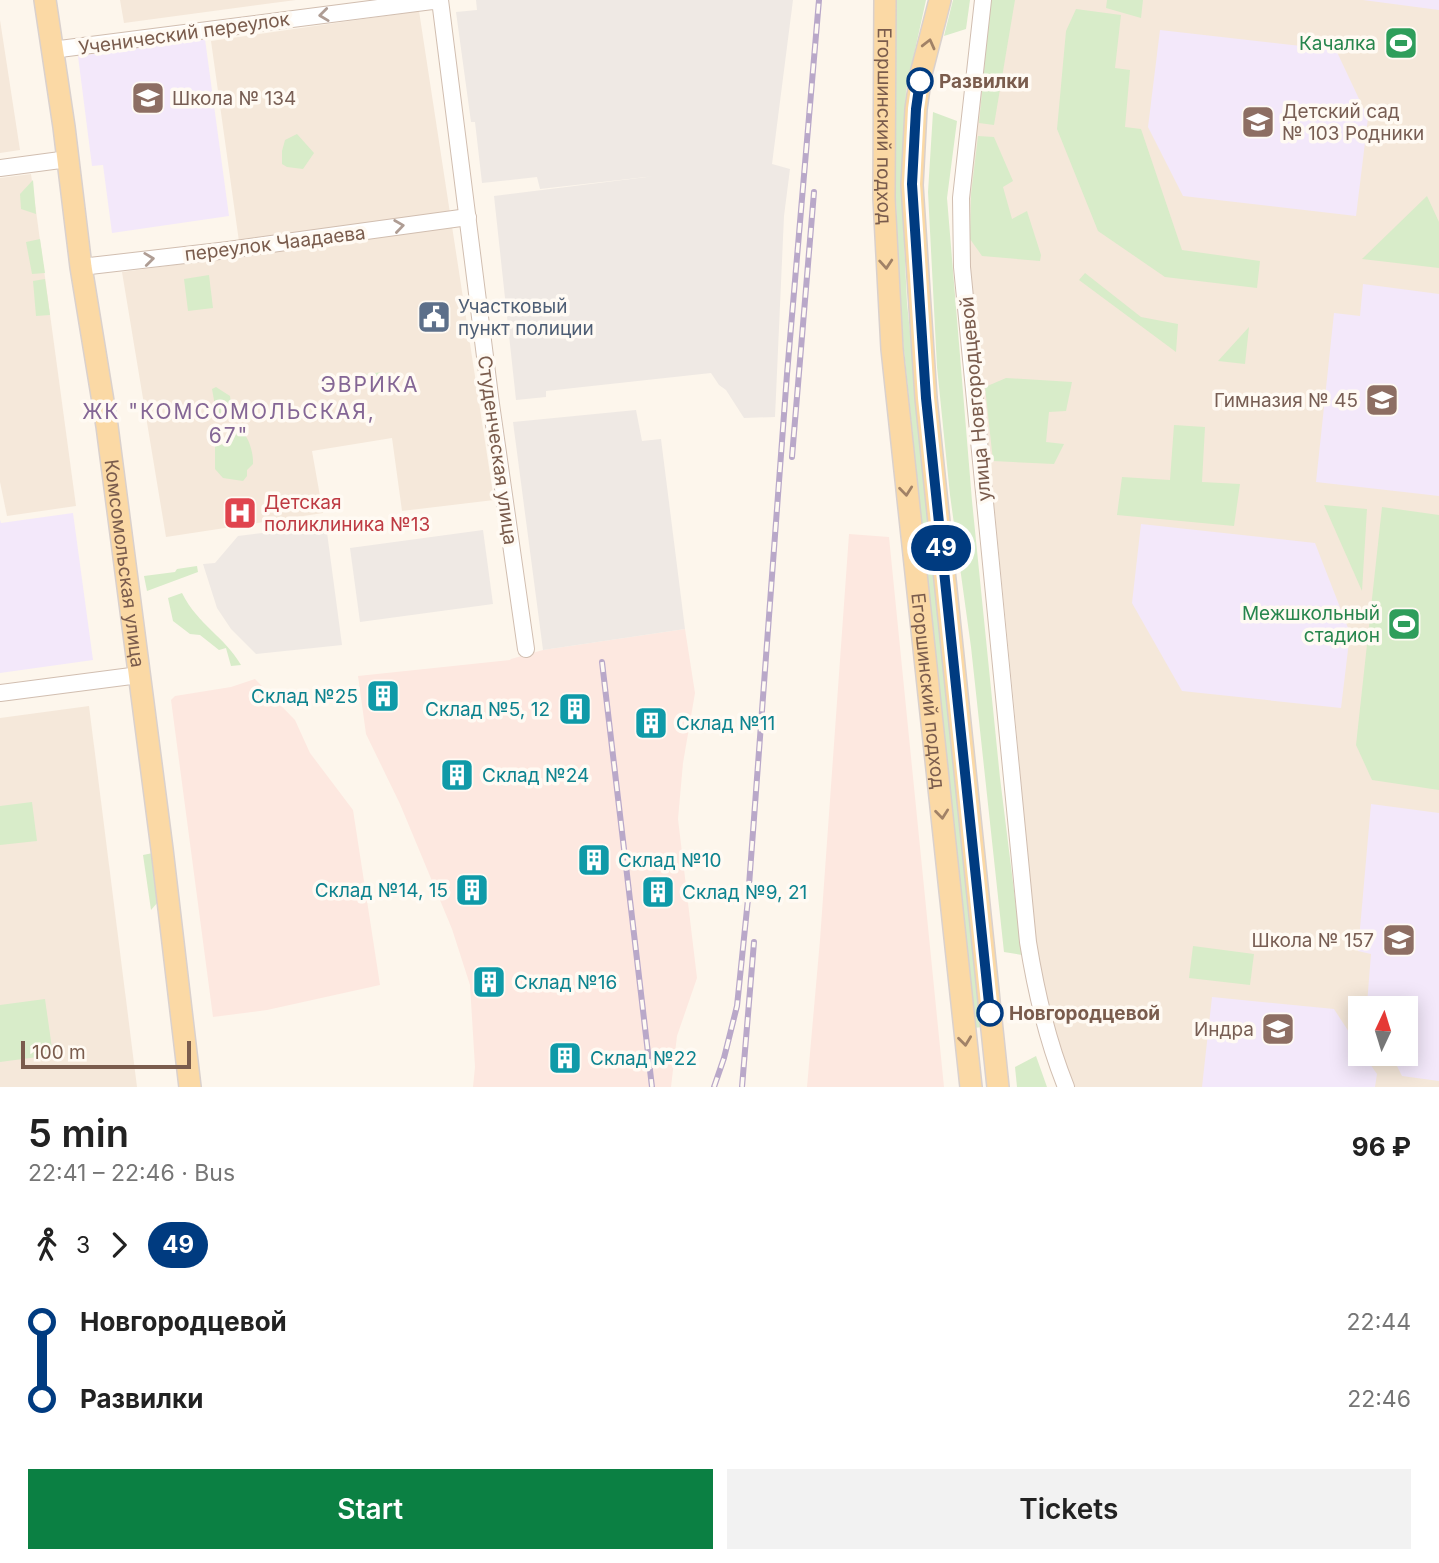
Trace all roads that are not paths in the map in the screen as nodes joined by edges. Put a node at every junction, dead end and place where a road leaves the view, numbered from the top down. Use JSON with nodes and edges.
{"nodes":[{"id":1,"x":45,"y":0,"type":"edge"},
{"id":2,"x":440,"y":0,"type":"edge"},
{"id":3,"x":885,"y":0,"type":"edge"},
{"id":4,"x":940,"y":0,"type":"edge"},
{"id":5,"x":983,"y":0,"type":"edge"},
{"id":6,"x":52,"y":50,"type":"junction"},
{"id":7,"x":68,"y":159,"type":"junction"},
{"id":8,"x":0,"y":168,"type":"edge"},
{"id":9,"x":468,"y":217,"type":"junction"},
{"id":10,"x":81,"y":267,"type":"junction"},
{"id":11,"x":526,"y":649,"type":"dead end"},
{"id":12,"x":139,"y":675,"type":"junction"},
{"id":13,"x":0,"y":693,"type":"edge"},
{"id":14,"x":190,"y":1087,"type":"edge"},
{"id":15,"x":971,"y":1087,"type":"edge"},
{"id":16,"x":998,"y":1087,"type":"edge"},
{"id":17,"x":1066,"y":1087,"type":"edge"}],
"edges":[{"from":1,"to":6,"type":"main road","name":"Комсомольская улица"},
{"from":2,"to":6,"type":"street","name":"Ученический переулок","one_way":true},
{"from":2,"to":9,"type":"street","name":"Студенческая улица"},
{"from":3,"to":15,"type":"main road","name":"Егоршинский подход","one_way":true},
{"from":16,"to":4,"type":"main road","name":"Егоршинский подход","one_way":true},
{"from":5,"to":17,"type":"street","name":"улица Новгородцевой"},
{"from":6,"to":7,"type":"main road","name":"Комсомольская улица"},
{"from":7,"to":8,"type":"street"},
{"from":7,"to":10,"type":"main road","name":"Комсомольская улица"},
{"from":10,"to":9,"type":"street","name":"переулок Чаадаева","one_way":true},
{"from":9,"to":11,"type":"street","name":"Студенческая улица"},
{"from":10,"to":12,"type":"main road","name":"Комсомольская улица"},
{"from":12,"to":13,"type":"street"},
{"from":12,"to":14,"type":"main road","name":"Комсомольская улица"}]}
